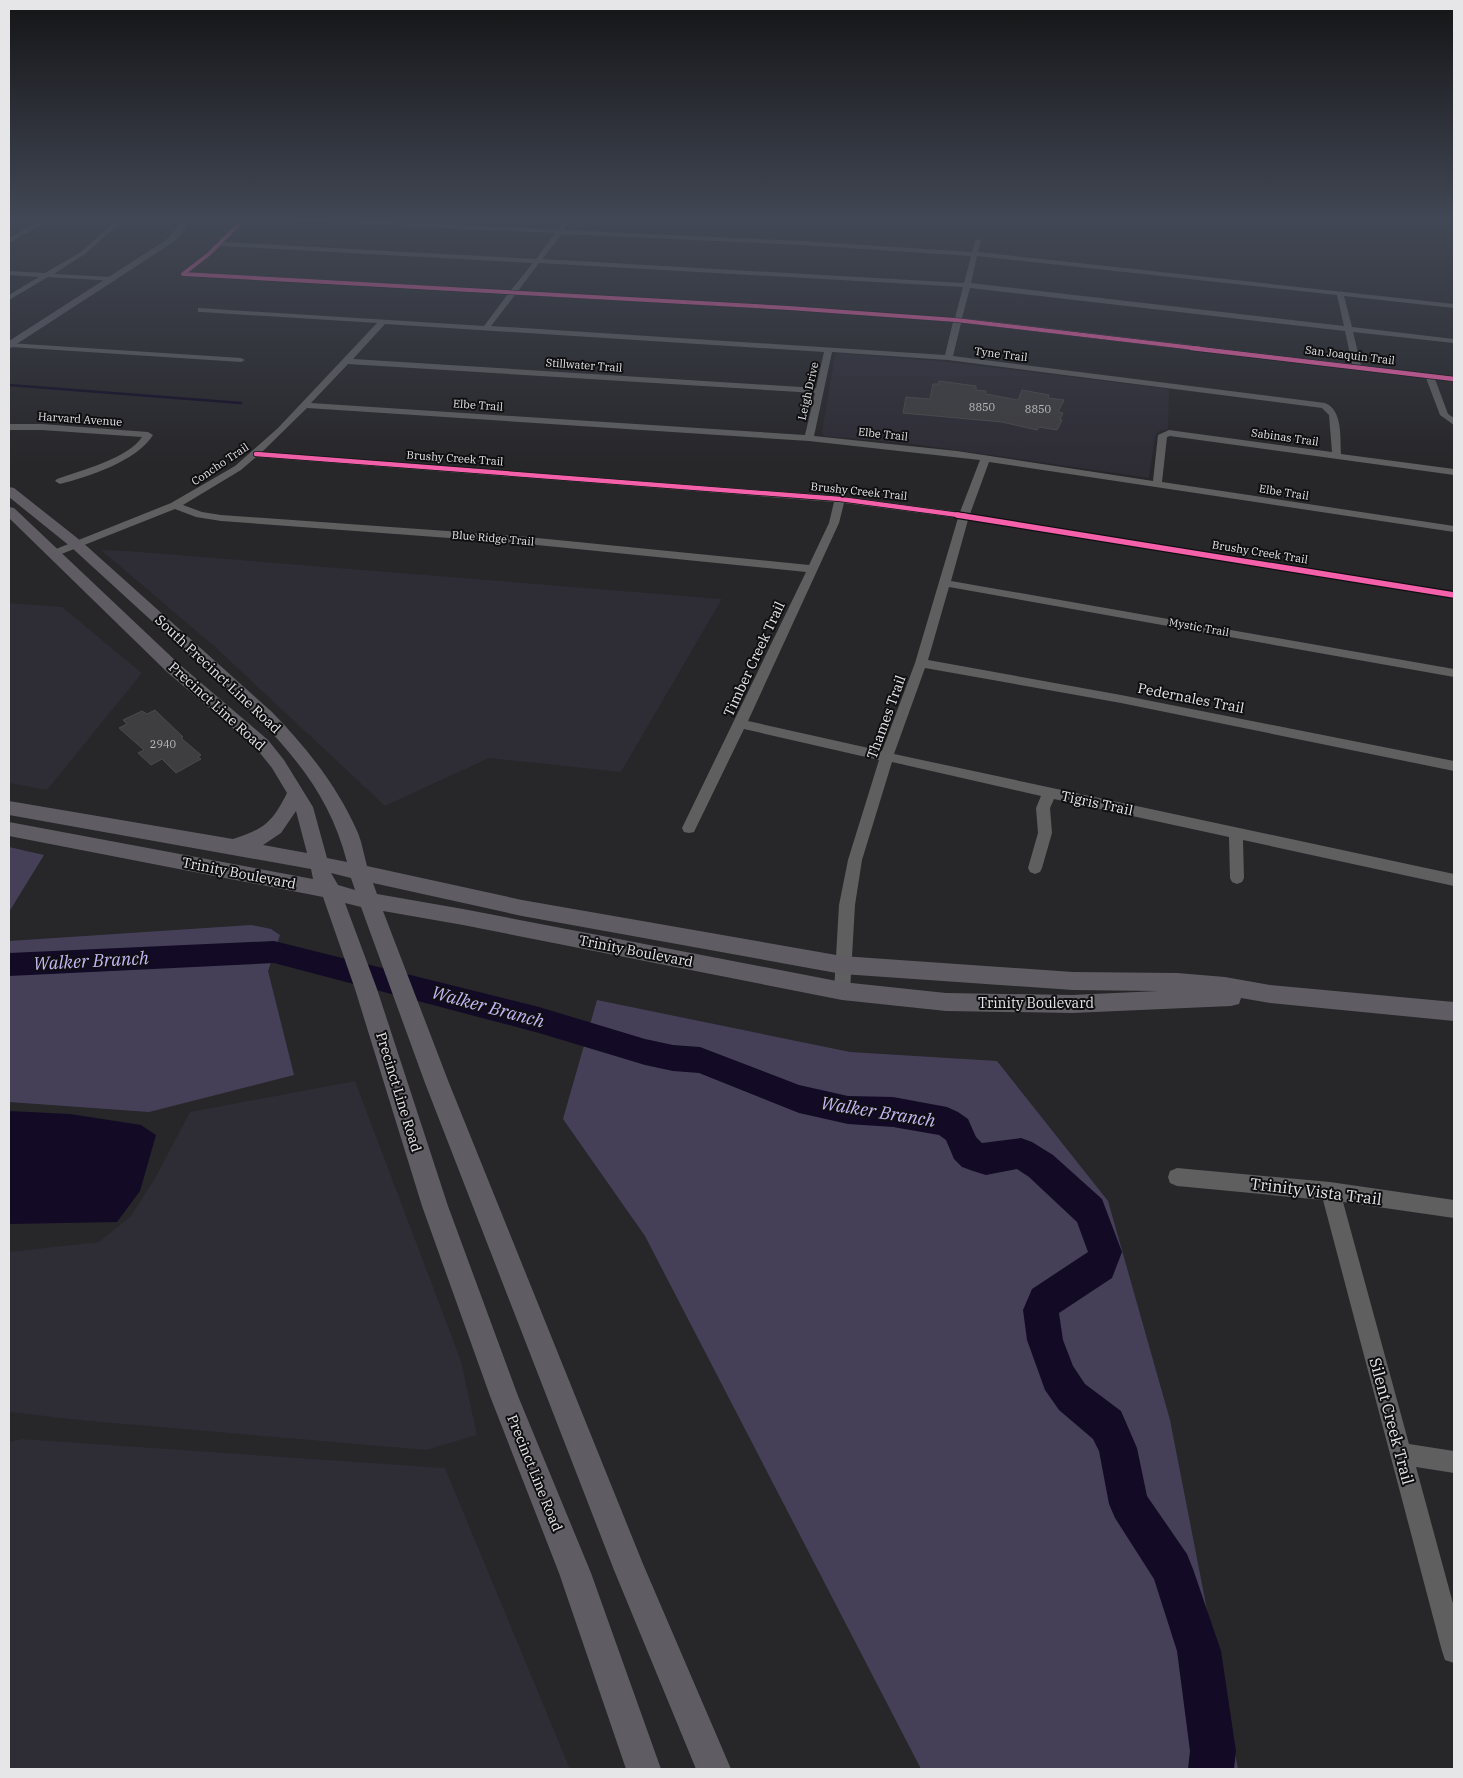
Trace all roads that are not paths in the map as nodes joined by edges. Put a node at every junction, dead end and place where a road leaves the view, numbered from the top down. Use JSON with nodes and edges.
{"nodes":[{"id":1,"x":80,"y":300,"type":"edge"},
{"id":2,"x":508,"y":300,"type":"edge"},
{"id":3,"x":651,"y":300,"type":"edge"},
{"id":4,"x":961,"y":300,"type":"edge"},
{"id":5,"x":1098,"y":300,"type":"edge"},
{"id":6,"x":1342,"y":300,"type":"edge"},
{"id":7,"x":1401,"y":300,"type":"edge"},
{"id":8,"x":1454,"y":306,"type":"edge"},
{"id":9,"x":200,"y":310,"type":"dead end"},
{"id":10,"x":956,"y":320,"type":"junction"},
{"id":11,"x":384,"y":322,"type":"junction"},
{"id":12,"x":486,"y":328,"type":"junction"},
{"id":13,"x":1348,"y":328,"type":"junction"},
{"id":14,"x":1454,"y":340,"type":"edge"},
{"id":15,"x":10,"y":346,"type":"edge"},
{"id":16,"x":830,"y":349,"type":"junction"},
{"id":17,"x":948,"y":358,"type":"junction"},
{"id":18,"x":241,"y":360,"type":"dead end"},
{"id":19,"x":346,"y":361,"type":"junction"},
{"id":20,"x":1357,"y":368,"type":"junction"},
{"id":21,"x":1430,"y":376,"type":"junction"},
{"id":22,"x":1454,"y":379,"type":"edge"},
{"id":23,"x":821,"y":391,"type":"junction"},
{"id":24,"x":304,"y":405,"type":"junction"},
{"id":25,"x":1454,"y":422,"type":"edge"},
{"id":26,"x":9,"y":427,"type":"edge"},
{"id":27,"x":809,"y":438,"type":"junction"},
{"id":28,"x":256,"y":454,"type":"junction"},
{"id":29,"x":1337,"y":456,"type":"junction"},
{"id":30,"x":986,"y":458,"type":"junction"},
{"id":31,"x":1454,"y":472,"type":"edge"},
{"id":32,"x":60,"y":481,"type":"dead end"},
{"id":33,"x":1157,"y":484,"type":"junction"},
{"id":34,"x":9,"y":491,"type":"edge"},
{"id":35,"x":840,"y":499,"type":"junction"},
{"id":36,"x":175,"y":505,"type":"junction"},
{"id":37,"x":9,"y":511,"type":"edge"},
{"id":38,"x":964,"y":516,"type":"junction"},
{"id":39,"x":1454,"y":529,"type":"edge"},
{"id":40,"x":76,"y":544,"type":"junction"},
{"id":41,"x":55,"y":552,"type":"junction"},
{"id":42,"x":813,"y":569,"type":"junction"},
{"id":43,"x":944,"y":583,"type":"junction"},
{"id":44,"x":1454,"y":595,"type":"edge"},
{"id":45,"x":108,"y":605,"type":"junction"},
{"id":46,"x":921,"y":662,"type":"junction"},
{"id":47,"x":210,"y":666,"type":"junction"},
{"id":48,"x":1454,"y":672,"type":"edge"},
{"id":49,"x":232,"y":686,"type":"junction"},
{"id":50,"x":205,"y":696,"type":"junction"},
{"id":51,"x":740,"y":724,"type":"junction"},
{"id":52,"x":887,"y":756,"type":"junction"},
{"id":53,"x":1454,"y":766,"type":"edge"},
{"id":54,"x":1049,"y":793,"type":"junction"},
{"id":55,"x":296,"y":794,"type":"junction"},
{"id":56,"x":9,"y":808,"type":"edge"},
{"id":57,"x":689,"y":828,"type":"dead end"},
{"id":58,"x":9,"y":829,"type":"edge"},
{"id":59,"x":1236,"y":833,"type":"junction"},
{"id":60,"x":230,"y":846,"type":"junction"},
{"id":61,"x":318,"y":863,"type":"junction"},
{"id":62,"x":1035,"y":868,"type":"dead end"},
{"id":63,"x":359,"y":872,"type":"junction"},
{"id":64,"x":1237,"y":878,"type":"dead end"},
{"id":65,"x":1454,"y":880,"type":"edge"},
{"id":66,"x":331,"y":891,"type":"junction"},
{"id":67,"x":369,"y":901,"type":"junction"},
{"id":68,"x":842,"y":965,"type":"junction"},
{"id":69,"x":842,"y":991,"type":"junction"},
{"id":70,"x":1270,"y":994,"type":"junction"},
{"id":71,"x":1454,"y":1012,"type":"edge"},
{"id":72,"x":1177,"y":1176,"type":"dead end"},
{"id":73,"x":1330,"y":1191,"type":"junction"},
{"id":74,"x":1454,"y":1209,"type":"edge"},
{"id":75,"x":1401,"y":1454,"type":"junction"},
{"id":76,"x":1454,"y":1462,"type":"edge"},
{"id":77,"x":1454,"y":1651,"type":"edge"},
{"id":78,"x":643,"y":1769,"type":"edge"},
{"id":79,"x":713,"y":1769,"type":"edge"}],
"edges":[{"from":1,"to":15,"type":"main road"},
{"from":2,"to":12,"type":"street"},
{"from":3,"to":10,"type":"street","name":"San Joaquin Trail"},
{"from":4,"to":10,"type":"street"},
{"from":5,"to":13,"type":"street"},
{"from":6,"to":13,"type":"street"},
{"from":7,"to":8,"type":"street"},
{"from":9,"to":11,"type":"street","name":"Tyne Trail"},
{"from":10,"to":17,"type":"street"},
{"from":10,"to":20,"type":"street","name":"San Joaquin Trail"},
{"from":11,"to":12,"type":"street","name":"Tyne Trail"},
{"from":11,"to":19,"type":"street","name":"Concho Trail"},
{"from":12,"to":16,"type":"street","name":"Tyne Trail"},
{"from":13,"to":14,"type":"street"},
{"from":13,"to":20,"type":"street"},
{"from":15,"to":18,"type":"street"},
{"from":16,"to":17,"type":"street","name":"Tyne Trail"},
{"from":16,"to":23,"type":"street","name":"Leigh Drive"},
{"from":17,"to":29,"type":"street","name":"Tyne Trail"},
{"from":19,"to":23,"type":"street","name":"Stillwater Trail"},
{"from":19,"to":24,"type":"street","name":"Concho Trail"},
{"from":20,"to":21,"type":"street","name":"San Joaquin Trail"},
{"from":21,"to":22,"type":"street","name":"San Joaquin Trail"},
{"from":21,"to":25,"type":"street"},
{"from":23,"to":27,"type":"street","name":"Leigh Drive"},
{"from":24,"to":27,"type":"street","name":"Elbe Trail"},
{"from":24,"to":28,"type":"street","name":"Concho Trail"},
{"from":26,"to":32,"type":"street","name":"Harvard Avenue"},
{"from":27,"to":30,"type":"street","name":"Elbe Trail"},
{"from":28,"to":35,"type":"street","name":"Brushy Creek Trail"},
{"from":28,"to":36,"type":"street","name":"Concho Trail"},
{"from":29,"to":31,"type":"street","name":"Sabinas Trail"},
{"from":29,"to":33,"type":"street","name":"Sabinas Trail"},
{"from":30,"to":33,"type":"street","name":"Elbe Trail"},
{"from":30,"to":38,"type":"street","name":"Thames Trail"},
{"from":33,"to":39,"type":"street","name":"Elbe Trail"},
{"from":34,"to":40,"type":"main road","name":"South Precinct Line Road"},
{"from":35,"to":38,"type":"street","name":"Brushy Creek Trail"},
{"from":35,"to":42,"type":"street","name":"Timber Creek Trail"},
{"from":36,"to":40,"type":"street","name":"Concho Trail"},
{"from":36,"to":42,"type":"street","name":"Blue Ridge Trail"},
{"from":37,"to":41,"type":"main road","name":"Precinct Line Road"},
{"from":38,"to":43,"type":"street","name":"Thames Trail"},
{"from":38,"to":44,"type":"street","name":"Brushy Creek Trail"},
{"from":40,"to":41,"type":"street","name":"Concho Trail"},
{"from":40,"to":47,"type":"main road","name":"South Precinct Line Road"},
{"from":41,"to":45,"type":"main road","name":"Precinct Line Road"},
{"from":42,"to":51,"type":"street","name":"Timber Creek Trail"},
{"from":43,"to":46,"type":"street","name":"Thames Trail"},
{"from":43,"to":48,"type":"street","name":"Mystic Trail"},
{"from":45,"to":47,"type":"main road"},
{"from":45,"to":50,"type":"main road","name":"Precinct Line Road"},
{"from":46,"to":52,"type":"street","name":"Thames Trail"},
{"from":46,"to":53,"type":"street","name":"Pedernales Trail"},
{"from":47,"to":49,"type":"main road","name":"South Precinct Line Road"},
{"from":49,"to":50,"type":"main road"},
{"from":49,"to":63,"type":"main road","name":"South Precinct Line Road"},
{"from":50,"to":55,"type":"main road","name":"Precinct Line Road"},
{"from":51,"to":52,"type":"street","name":"Tigris Trail"},
{"from":51,"to":57,"type":"street","name":"Timber Creek Trail"},
{"from":52,"to":54,"type":"street","name":"Tigris Trail"},
{"from":52,"to":68,"type":"street","name":"Thames Trail"},
{"from":54,"to":59,"type":"street","name":"Tigris Trail"},
{"from":54,"to":62,"type":"street"},
{"from":55,"to":60,"type":"main road"},
{"from":55,"to":61,"type":"main road","name":"Precinct Line Road"},
{"from":56,"to":60,"type":"main road","name":"Trinity Boulevard"},
{"from":58,"to":66,"type":"main road","name":"Trinity Boulevard"},
{"from":59,"to":64,"type":"street"},
{"from":59,"to":65,"type":"street","name":"Tigris Trail"},
{"from":60,"to":61,"type":"main road","name":"Trinity Boulevard"},
{"from":61,"to":63,"type":"main road","name":"Trinity Boulevard"},
{"from":61,"to":66,"type":"main road","name":"Precinct Line Road"},
{"from":63,"to":67,"type":"main road","name":"South Precinct Line Road"},
{"from":63,"to":68,"type":"main road","name":"Trinity Boulevard"},
{"from":66,"to":67,"type":"main road","name":"Trinity Boulevard"},
{"from":66,"to":78,"type":"main road","name":"Precinct Line Road"},
{"from":67,"to":69,"type":"main road","name":"Trinity Boulevard"},
{"from":67,"to":79,"type":"main road"},
{"from":68,"to":69,"type":"street","name":"Thames Trail"},
{"from":68,"to":70,"type":"main road","name":"Trinity Boulevard"},
{"from":69,"to":70,"type":"main road","name":"Trinity Boulevard"},
{"from":70,"to":71,"type":"main road","name":"Trinity Boulevard"},
{"from":72,"to":73,"type":"street","name":"Trinity Vista Trail"},
{"from":73,"to":74,"type":"street","name":"Trinity Vista Trail"},
{"from":73,"to":75,"type":"street","name":"Silent Creek Trail"},
{"from":75,"to":76,"type":"street"},
{"from":75,"to":77,"type":"street","name":"Silent Creek Trail"}]}
